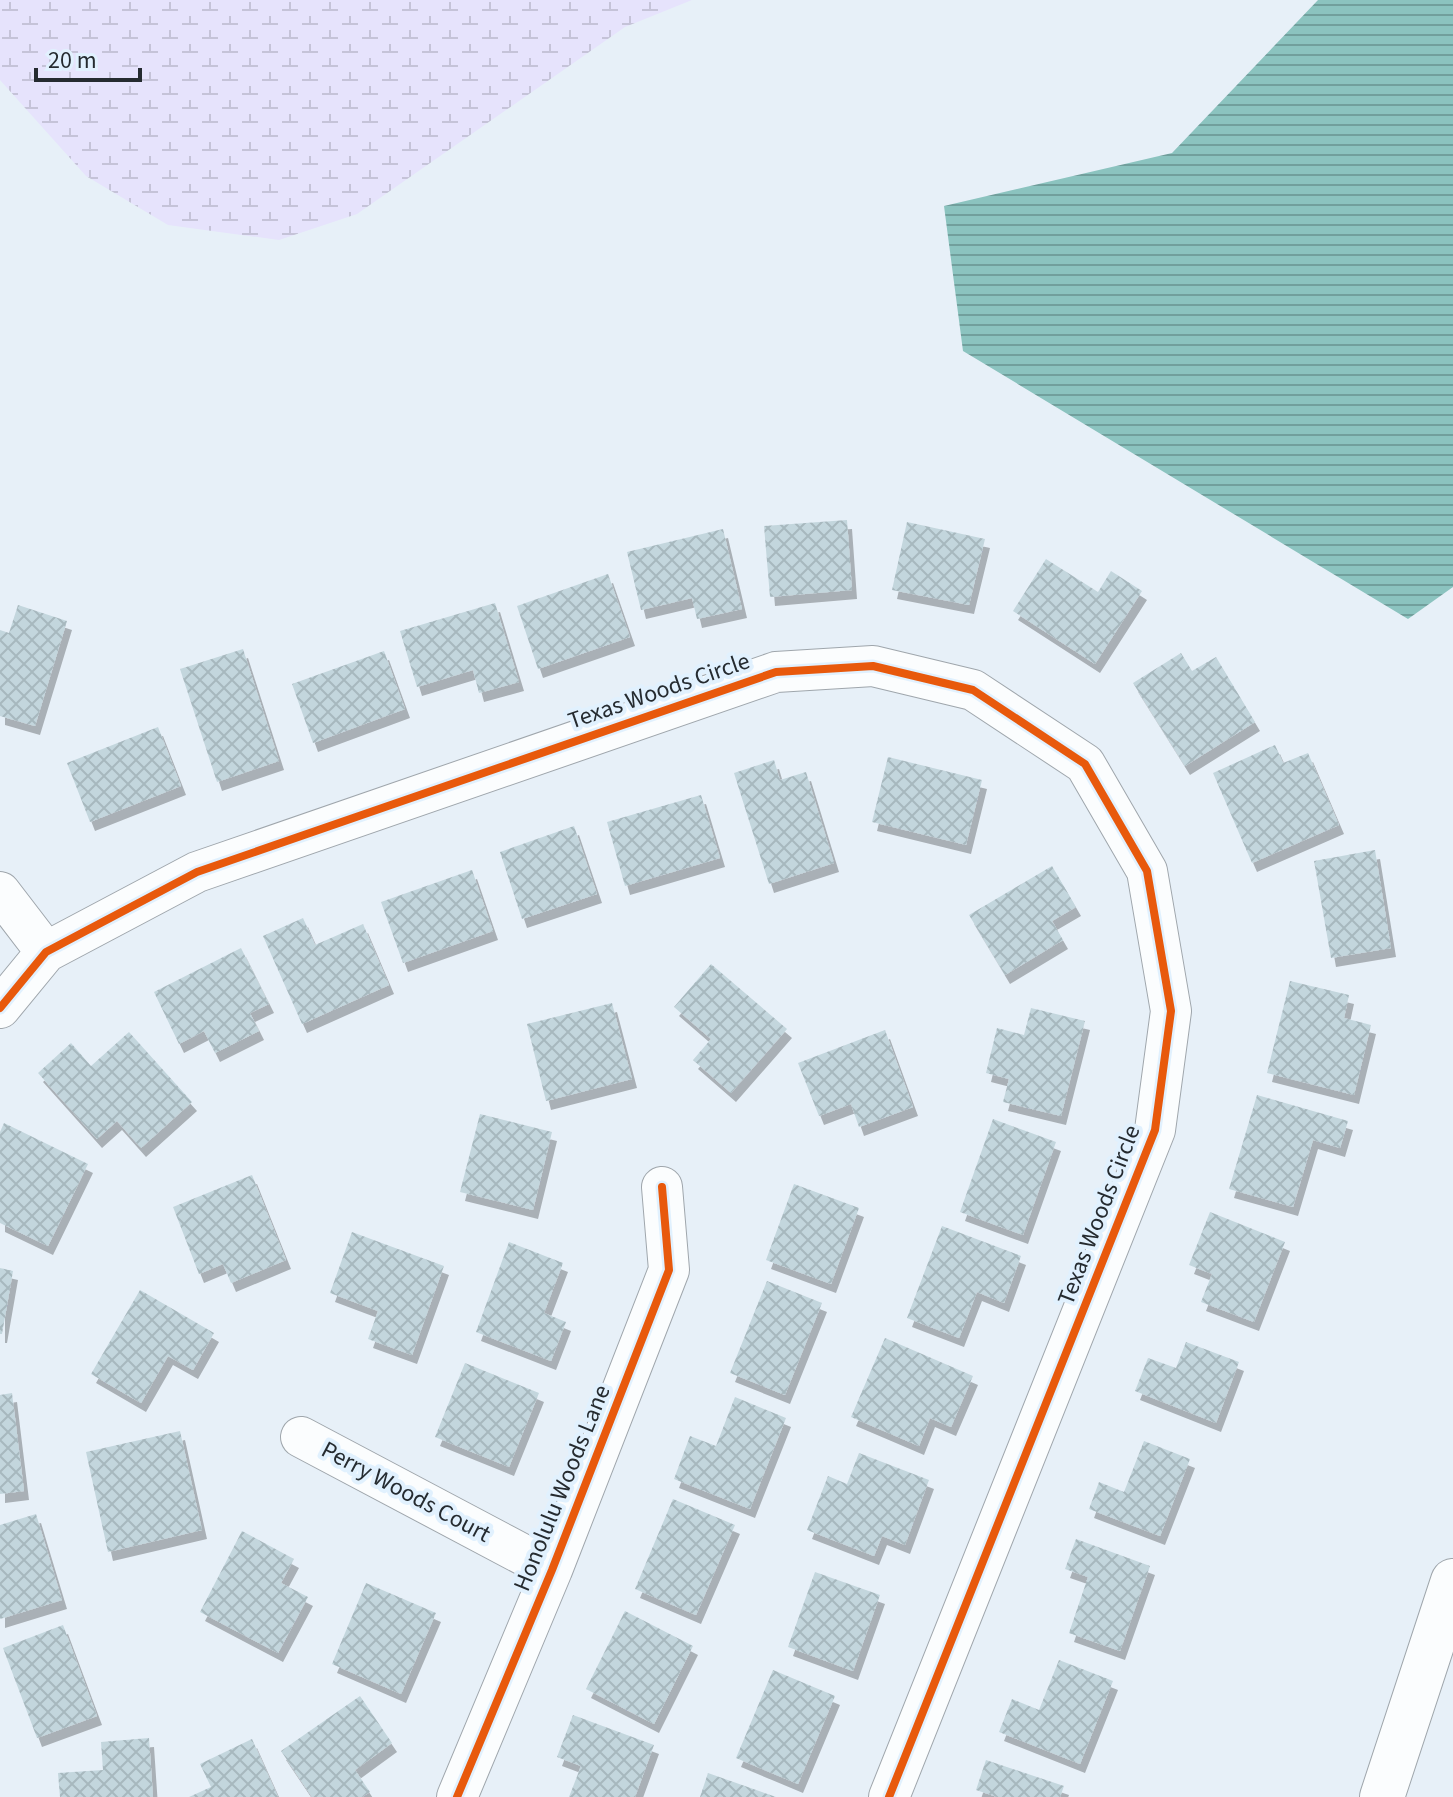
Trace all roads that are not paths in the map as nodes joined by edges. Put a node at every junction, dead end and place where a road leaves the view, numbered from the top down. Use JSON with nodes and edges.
{"nodes":[{"id":1,"x":0,"y":892,"type":"edge"},
{"id":2,"x":46,"y":952,"type":"junction"},
{"id":3,"x":0,"y":1008,"type":"edge"},
{"id":4,"x":662,"y":1187,"type":"dead end"},
{"id":5,"x":301,"y":1437,"type":"dead end"},
{"id":6,"x":552,"y":1570,"type":"junction"},
{"id":7,"x":1453,"y":1581,"type":"edge"},
{"id":8,"x":457,"y":1797,"type":"edge"},
{"id":9,"x":889,"y":1797,"type":"edge"},
{"id":10,"x":1382,"y":1797,"type":"edge"}],
"edges":[{"from":1,"to":2,"type":"street"},
{"from":2,"to":3,"type":"street","name":"Texas Woods Circle"},
{"from":2,"to":9,"type":"street","name":"Texas Woods Circle"},
{"from":4,"to":6,"type":"street","name":"Honolulu Woods Lane"},
{"from":5,"to":6,"type":"street","name":"Perry Woods Court"},
{"from":6,"to":8,"type":"street","name":"Honolulu Woods Lane"},
{"from":7,"to":10,"type":"highway"}]}
